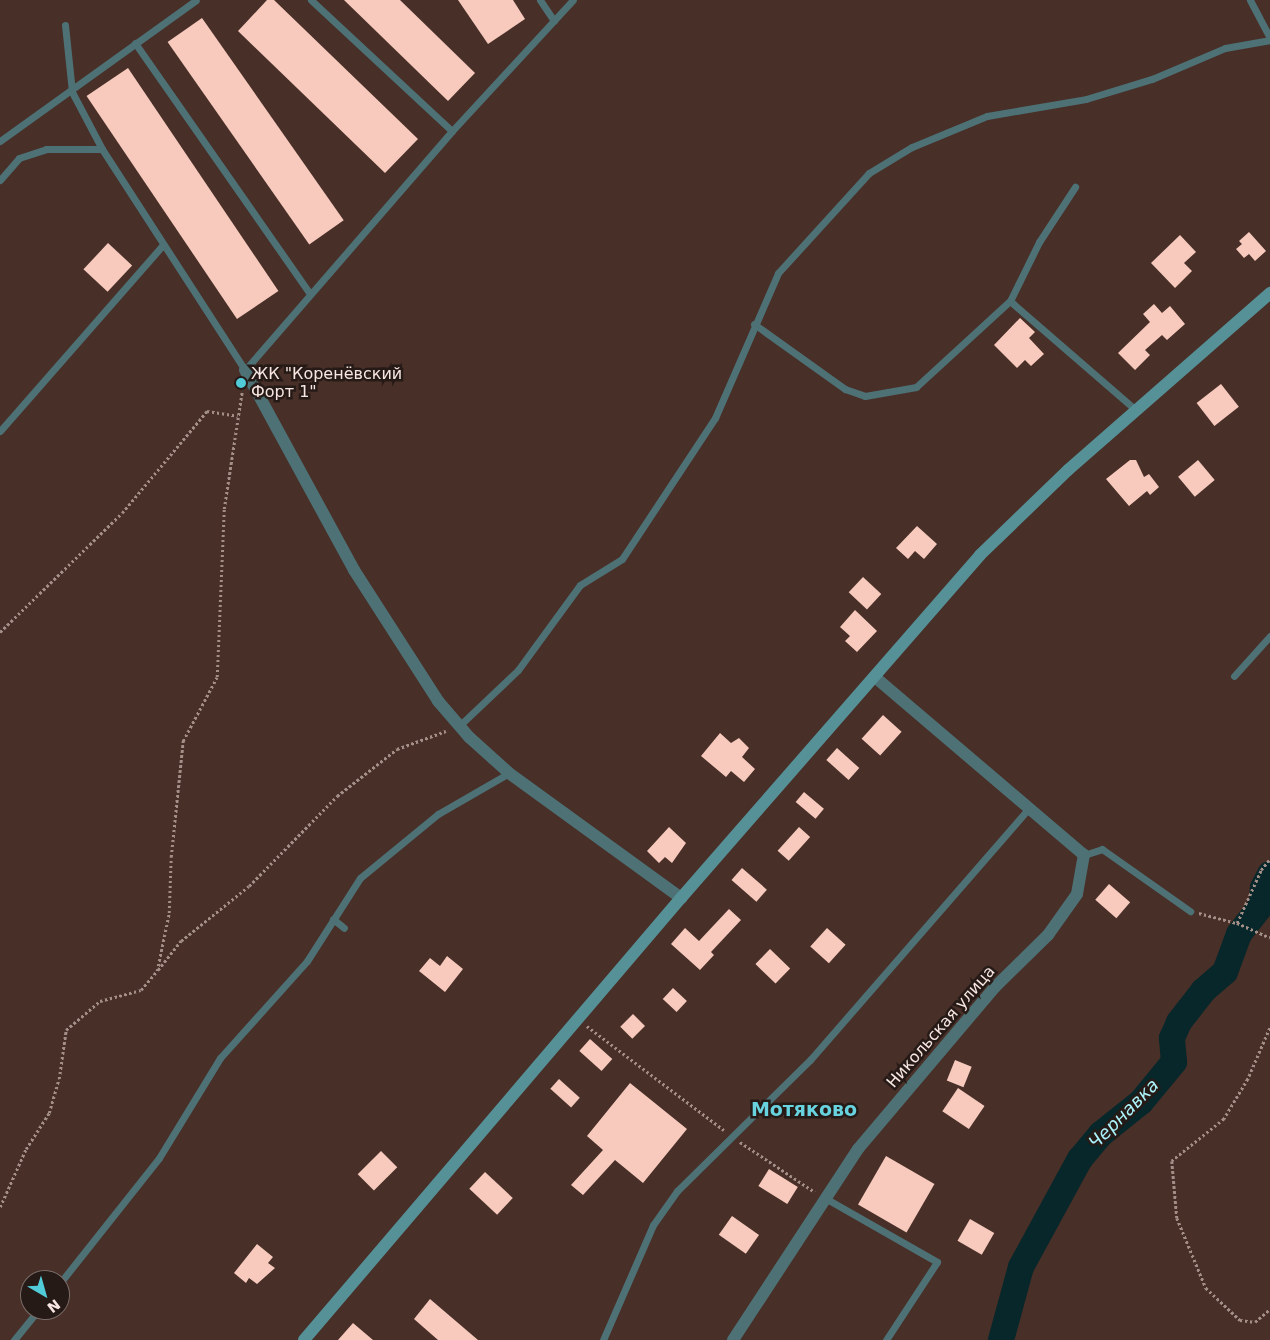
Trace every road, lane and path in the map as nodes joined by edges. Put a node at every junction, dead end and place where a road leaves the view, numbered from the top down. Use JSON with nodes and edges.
{"nodes":[{"id":1,"x":196,"y":0,"type":"edge"},
{"id":2,"x":311,"y":0,"type":"edge"},
{"id":3,"x":540,"y":0,"type":"edge"},
{"id":4,"x":573,"y":0,"type":"edge"},
{"id":5,"x":1250,"y":0,"type":"edge"},
{"id":6,"x":554,"y":21,"type":"junction"},
{"id":7,"x":65,"y":25,"type":"dead end"},
{"id":8,"x":1270,"y":39,"type":"edge"},
{"id":9,"x":135,"y":43,"type":"junction"},
{"id":10,"x":72,"y":92,"type":"junction"},
{"id":11,"x":452,"y":131,"type":"junction"},
{"id":12,"x":0,"y":141,"type":"edge"},
{"id":13,"x":102,"y":149,"type":"junction"},
{"id":14,"x":0,"y":180,"type":"edge"},
{"id":15,"x":1074,"y":187,"type":"dead end"},
{"id":16,"x":163,"y":245,"type":"junction"},
{"id":17,"x":1270,"y":293,"type":"edge"},
{"id":18,"x":310,"y":294,"type":"junction"},
{"id":19,"x":1010,"y":300,"type":"junction"},
{"id":20,"x":754,"y":324,"type":"junction"},
{"id":21,"x":245,"y":370,"type":"junction"},
{"id":22,"x":1136,"y":410,"type":"junction"},
{"id":23,"x":238,"y":416,"type":"junction"},
{"id":24,"x":0,"y":431,"type":"edge"},
{"id":25,"x":0,"y":632,"type":"edge"},
{"id":26,"x":1270,"y":636,"type":"edge"},
{"id":27,"x":1234,"y":676,"type":"dead end"},
{"id":28,"x":875,"y":677,"type":"junction"},
{"id":29,"x":459,"y":726,"type":"junction"},
{"id":30,"x":509,"y":773,"type":"junction"},
{"id":31,"x":1028,"y":809,"type":"junction"},
{"id":32,"x":1084,"y":855,"type":"junction"},
{"id":33,"x":1270,"y":859,"type":"edge"},
{"id":34,"x":681,"y":898,"type":"junction"},
{"id":35,"x":1190,"y":911,"type":"joint"},
{"id":36,"x":333,"y":919,"type":"junction"},
{"id":37,"x":1237,"y":923,"type":"junction"},
{"id":38,"x":344,"y":928,"type":"dead end"},
{"id":39,"x":1270,"y":938,"type":"edge"},
{"id":40,"x":157,"y":971,"type":"junction"},
{"id":41,"x":578,"y":1019,"type":"junction"},
{"id":42,"x":1270,"y":1028,"type":"edge"},
{"id":43,"x":731,"y":1136,"type":"junction"},
{"id":44,"x":824,"y":1198,"type":"junction"},
{"id":45,"x":0,"y":1207,"type":"edge"},
{"id":46,"x":70,"y":1270,"type":"edge"},
{"id":47,"x":1270,"y":1309,"type":"edge"},
{"id":48,"x":30,"y":1320,"type":"edge"},
{"id":49,"x":310,"y":1338,"type":"edge"},
{"id":50,"x":14,"y":1340,"type":"edge"},
{"id":51,"x":603,"y":1340,"type":"edge"},
{"id":52,"x":733,"y":1340,"type":"edge"},
{"id":53,"x":886,"y":1340,"type":"edge"}],
"edges":[{"from":1,"to":9,"type":"lane"},
{"from":2,"to":11,"type":"lane"},
{"from":3,"to":6,"type":"lane"},
{"from":4,"to":6,"type":"lane"},
{"from":5,"to":8,"type":"lane"},
{"from":6,"to":11,"type":"lane"},
{"from":7,"to":10,"type":"lane"},
{"from":8,"to":20,"type":"lane"},
{"from":9,"to":10,"type":"lane"},
{"from":9,"to":18,"type":"lane"},
{"from":10,"to":12,"type":"lane"},
{"from":10,"to":13,"type":"lane"},
{"from":11,"to":18,"type":"lane"},
{"from":13,"to":14,"type":"lane"},
{"from":13,"to":16,"type":"lane"},
{"from":15,"to":19,"type":"lane"},
{"from":16,"to":21,"type":"lane"},
{"from":16,"to":24,"type":"lane"},
{"from":17,"to":22,"type":"main road"},
{"from":18,"to":21,"type":"lane"},
{"from":19,"to":20,"type":"lane"},
{"from":19,"to":22,"type":"lane"},
{"from":20,"to":29,"type":"lane"},
{"from":21,"to":23,"type":"path"},
{"from":21,"to":29,"type":"street"},
{"from":22,"to":28,"type":"main road"},
{"from":23,"to":25,"type":"path"},
{"from":23,"to":40,"type":"path"},
{"from":26,"to":27,"type":"lane"},
{"from":28,"to":31,"type":"street"},
{"from":28,"to":34,"type":"main road"},
{"from":29,"to":30,"type":"street"},
{"from":29,"to":40,"type":"path"},
{"from":30,"to":34,"type":"street"},
{"from":30,"to":36,"type":"lane"},
{"from":31,"to":32,"type":"street"},
{"from":31,"to":43,"type":"lane"},
{"from":32,"to":35,"type":"lane"},
{"from":32,"to":44,"type":"street","name":"Никольская улица"},
{"from":33,"to":37,"type":"path"},
{"from":34,"to":41,"type":"main road"},
{"from":35,"to":37,"type":"path"},
{"from":36,"to":38,"type":"lane"},
{"from":36,"to":46,"type":"lane"},
{"from":37,"to":39,"type":"path"},
{"from":40,"to":45,"type":"path"},
{"from":41,"to":43,"type":"path"},
{"from":41,"to":49,"type":"main road"},
{"from":42,"to":47,"type":"path"},
{"from":43,"to":44,"type":"path"},
{"from":43,"to":51,"type":"lane"},
{"from":44,"to":52,"type":"street","name":"Никольская улица"},
{"from":44,"to":53,"type":"lane"},
{"from":48,"to":50,"type":"lane"}]}
